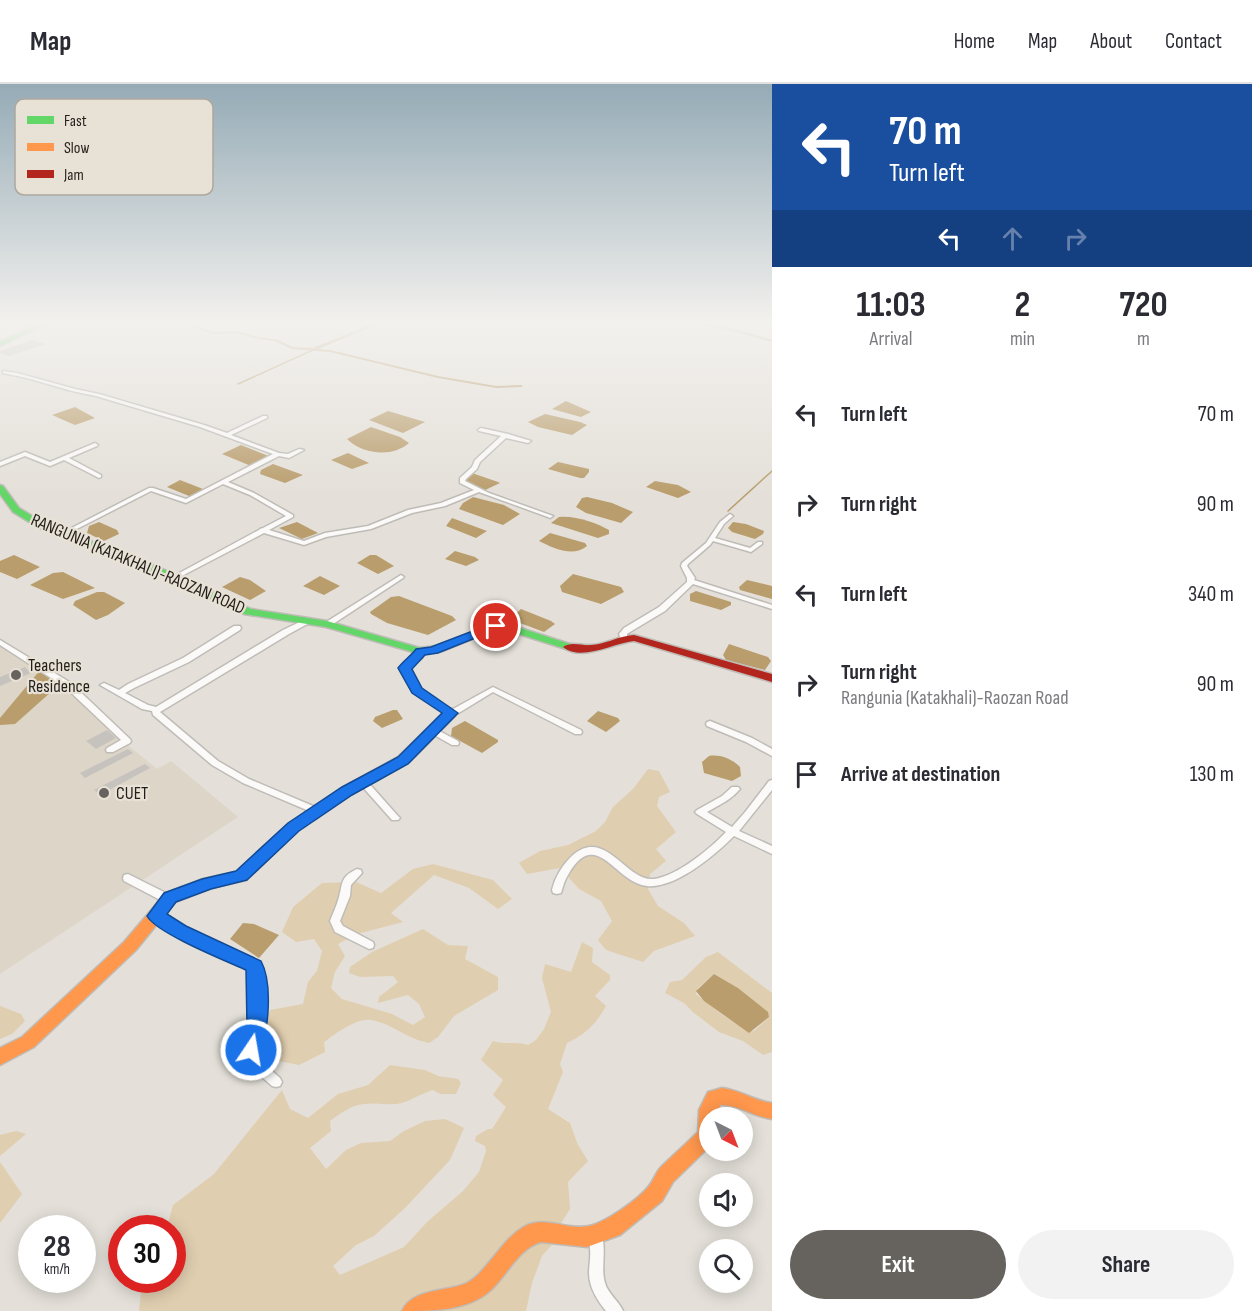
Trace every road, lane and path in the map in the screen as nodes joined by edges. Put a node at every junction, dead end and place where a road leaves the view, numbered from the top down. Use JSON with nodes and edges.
{"nodes":[{"id":1,"x":43,"y":380,"type":"edge"},
{"id":2,"x":265,"y":417,"type":"dead end"},
{"id":3,"x":481,"y":430,"type":"dead end"},
{"id":4,"x":227,"y":435,"type":"junction"},
{"id":5,"x":506,"y":435,"type":"junction"},
{"id":6,"x":528,"y":441,"type":"dead end"},
{"id":7,"x":95,"y":445,"type":"dead end"},
{"id":8,"x":301,"y":450,"type":"dead end"},
{"id":9,"x":278,"y":454,"type":"junction"},
{"id":10,"x":64,"y":458,"type":"junction"},
{"id":11,"x":0,"y":465,"type":"edge"},
{"id":12,"x":99,"y":476,"type":"dead end"},
{"id":13,"x":223,"y":482,"type":"junction"},
{"id":14,"x":0,"y":488,"type":"edge"},
{"id":15,"x":477,"y":491,"type":"junction"},
{"id":16,"x":550,"y":516,"type":"dead end"},
{"id":17,"x":730,"y":516,"type":"dead end"},
{"id":18,"x":262,"y":530,"type":"junction"},
{"id":19,"x":63,"y":534,"type":"junction"},
{"id":20,"x":712,"y":538,"type":"junction"},
{"id":21,"x":760,"y":543,"type":"dead end"},
{"id":22,"x":401,"y":577,"type":"dead end"},
{"id":23,"x":174,"y":578,"type":"junction"},
{"id":24,"x":691,"y":581,"type":"junction"},
{"id":25,"x":772,"y":607,"type":"edge"},
{"id":26,"x":309,"y":621,"type":"junction"},
{"id":27,"x":327,"y":624,"type":"junction"},
{"id":28,"x":237,"y":628,"type":"dead end"},
{"id":29,"x":624,"y":638,"type":"junction"},
{"id":30,"x":0,"y":642,"type":"edge"},
{"id":31,"x":420,"y":651,"type":"junction"},
{"id":32,"x":18,"y":655,"type":"joint"},
{"id":33,"x":772,"y":678,"type":"edge"},
{"id":34,"x":104,"y":685,"type":"dead end"},
{"id":35,"x":120,"y":693,"type":"junction"},
{"id":36,"x":157,"y":710,"type":"junction"},
{"id":37,"x":451,"y":713,"type":"junction"},
{"id":38,"x":710,"y":724,"type":"dead end"},
{"id":39,"x":432,"y":730,"type":"junction"},
{"id":40,"x":578,"y":732,"type":"dead end"},
{"id":41,"x":455,"y":743,"type":"dead end"},
{"id":42,"x":110,"y":750,"type":"dead end"},
{"id":43,"x":772,"y":753,"type":"edge"},
{"id":44,"x":363,"y":782,"type":"junction"},
{"id":45,"x":772,"y":783,"type":"edge"},
{"id":46,"x":735,"y":789,"type":"dead end"},
{"id":47,"x":769,"y":795,"type":"edge"},
{"id":48,"x":316,"y":811,"type":"junction"},
{"id":49,"x":395,"y":818,"type":"dead end"},
{"id":50,"x":733,"y":832,"type":"junction"},
{"id":51,"x":772,"y":850,"type":"edge"},
{"id":52,"x":357,"y":873,"type":"dead end"},
{"id":53,"x":128,"y":878,"type":"dead end"},
{"id":54,"x":557,"y":890,"type":"dead end"},
{"id":55,"x":168,"y":900,"type":"junction"},
{"id":56,"x":155,"y":916,"type":"junction"},
{"id":57,"x":369,"y":945,"type":"dead end"},
{"id":58,"x":0,"y":1057,"type":"edge"},
{"id":59,"x":276,"y":1082,"type":"dead end"},
{"id":60,"x":772,"y":1111,"type":"edge"},
{"id":61,"x":595,"y":1235,"type":"junction"},
{"id":62,"x":413,"y":1311,"type":"edge"},
{"id":63,"x":616,"y":1311,"type":"edge"}],
"edges":[{"from":1,"to":4,"type":"street"},
{"from":2,"to":4,"type":"street"},
{"from":3,"to":5,"type":"street"},
{"from":4,"to":9,"type":"street"},
{"from":5,"to":6,"type":"street"},
{"from":5,"to":15,"type":"street"},
{"from":7,"to":10,"type":"street"},
{"from":8,"to":9,"type":"street"},
{"from":9,"to":13,"type":"street"},
{"from":10,"to":11,"type":"street"},
{"from":10,"to":12,"type":"street"},
{"from":13,"to":18,"type":"street"},
{"from":13,"to":19,"type":"street"},
{"from":14,"to":19,"type":"main road","name":"RANGUNIA (KATAKHALI)-RAOZAN ROAD"},
{"from":15,"to":16,"type":"street"},
{"from":15,"to":18,"type":"street"},
{"from":17,"to":20,"type":"street"},
{"from":18,"to":23,"type":"street"},
{"from":19,"to":23,"type":"main road","name":"RANGUNIA (KATAKHALI)-RAOZAN ROAD"},
{"from":20,"to":21,"type":"street"},
{"from":20,"to":24,"type":"street"},
{"from":22,"to":27,"type":"street"},
{"from":23,"to":26,"type":"main road","name":"RANGUNIA (KATAKHALI)-RAOZAN ROAD"},
{"from":24,"to":25,"type":"street"},
{"from":24,"to":29,"type":"street"},
{"from":26,"to":27,"type":"main road","name":"RANGUNIA (KATAKHALI)-RAOZAN ROAD"},
{"from":26,"to":36,"type":"street"},
{"from":27,"to":31,"type":"main road","name":"RANGUNIA (KATAKHALI)-RAOZAN ROAD"},
{"from":28,"to":35,"type":"street"},
{"from":29,"to":31,"type":"main road","name":"RANGUNIA (KATAKHALI)-RAOZAN ROAD"},
{"from":29,"to":33,"type":"main road"},
{"from":30,"to":32,"type":"street"},
{"from":31,"to":37,"type":"street"},
{"from":32,"to":42,"type":"street"},
{"from":34,"to":35,"type":"street"},
{"from":35,"to":36,"type":"street"},
{"from":36,"to":48,"type":"street"},
{"from":37,"to":39,"type":"main road"},
{"from":37,"to":40,"type":"street"},
{"from":38,"to":43,"type":"street"},
{"from":39,"to":41,"type":"street"},
{"from":39,"to":44,"type":"main road"},
{"from":44,"to":48,"type":"main road"},
{"from":44,"to":49,"type":"street"},
{"from":45,"to":47,"type":"street"},
{"from":46,"to":50,"type":"street"},
{"from":47,"to":50,"type":"street"},
{"from":48,"to":55,"type":"main road"},
{"from":50,"to":51,"type":"street"},
{"from":50,"to":54,"type":"street"},
{"from":52,"to":57,"type":"street"},
{"from":53,"to":55,"type":"street"},
{"from":55,"to":56,"type":"main road"},
{"from":56,"to":58,"type":"main road"},
{"from":56,"to":59,"type":"street"},
{"from":60,"to":61,"type":"main road"},
{"from":61,"to":62,"type":"main road"},
{"from":61,"to":63,"type":"street"}]}
